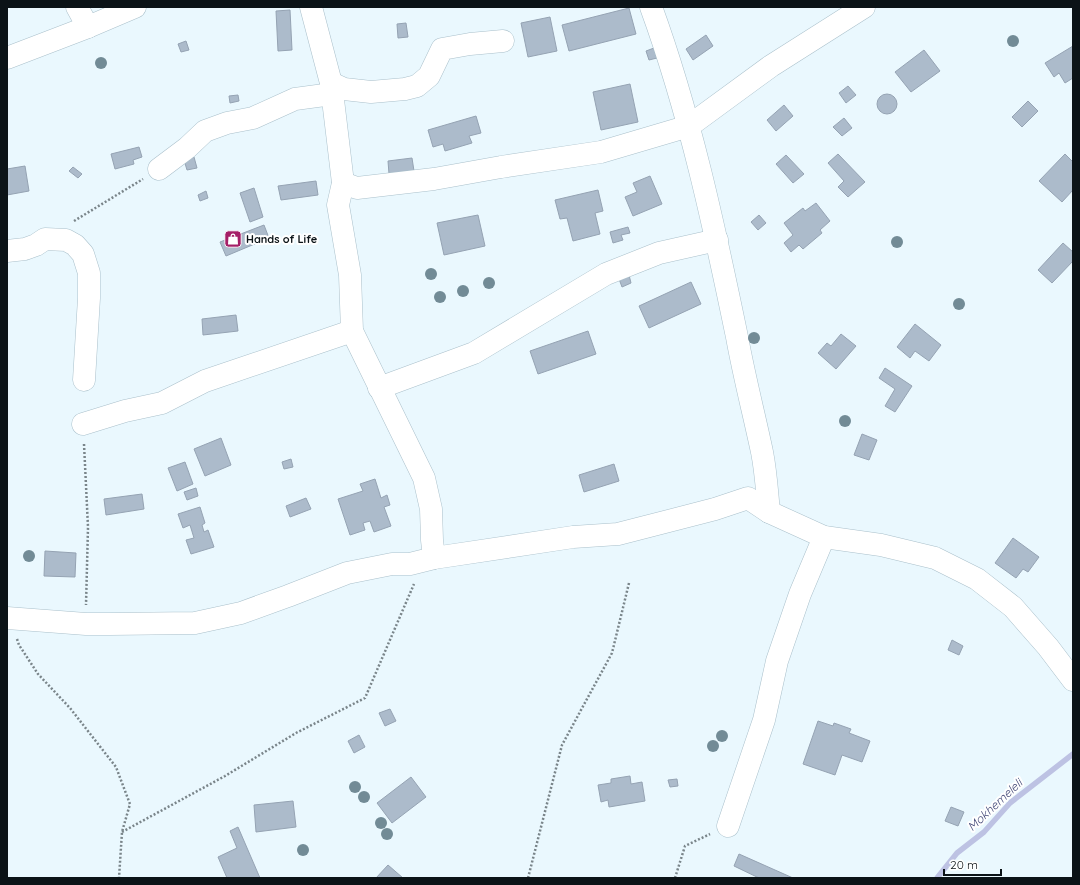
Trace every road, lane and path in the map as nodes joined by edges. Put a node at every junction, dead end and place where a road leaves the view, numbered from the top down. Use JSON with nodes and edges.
{"nodes":[{"id":1,"x":77,"y":7,"type":"edge"},
{"id":2,"x":135,"y":7,"type":"edge"},
{"id":3,"x":311,"y":7,"type":"edge"},
{"id":4,"x":650,"y":7,"type":"edge"},
{"id":5,"x":864,"y":7,"type":"edge"},
{"id":6,"x":88,"y":27,"type":"junction"},
{"id":7,"x":503,"y":41,"type":"dead end"},
{"id":8,"x":7,"y":58,"type":"edge"},
{"id":9,"x":332,"y":89,"type":"junction"},
{"id":10,"x":689,"y":126,"type":"junction"},
{"id":11,"x":159,"y":169,"type":"joint"},
{"id":12,"x":343,"y":183,"type":"junction"},
{"id":13,"x":71,"y":223,"type":"dead end"},
{"id":14,"x":717,"y":240,"type":"junction"},
{"id":15,"x":7,"y":251,"type":"edge"},
{"id":16,"x":352,"y":331,"type":"junction"},
{"id":17,"x":84,"y":380,"type":"dead end"},
{"id":18,"x":379,"y":388,"type":"junction"},
{"id":19,"x":84,"y":424,"type":"joint"},
{"id":20,"x":769,"y":512,"type":"junction"},
{"id":21,"x":824,"y":537,"type":"junction"},
{"id":22,"x":427,"y":560,"type":"junction"},
{"id":23,"x":629,"y":583,"type":"dead end"},
{"id":24,"x":12,"y":618,"type":"edge"},
{"id":25,"x":86,"y":624,"type":"junction"},
{"id":26,"x":1073,"y":680,"type":"edge"},
{"id":27,"x":728,"y":826,"type":"joint"},
{"id":28,"x":122,"y":832,"type":"junction"},
{"id":29,"x":119,"y":878,"type":"edge"},
{"id":30,"x":528,"y":878,"type":"edge"},
{"id":31,"x":675,"y":878,"type":"edge"}],
"edges":[{"from":1,"to":6,"type":"street"},
{"from":2,"to":6,"type":"street"},
{"from":3,"to":9,"type":"street"},
{"from":4,"to":10,"type":"street"},
{"from":5,"to":10,"type":"street"},
{"from":6,"to":8,"type":"street"},
{"from":7,"to":9,"type":"street"},
{"from":9,"to":11,"type":"street"},
{"from":9,"to":12,"type":"street"},
{"from":10,"to":12,"type":"street"},
{"from":10,"to":14,"type":"street"},
{"from":11,"to":13,"type":"path"},
{"from":12,"to":16,"type":"street"},
{"from":14,"to":18,"type":"street"},
{"from":14,"to":20,"type":"street"},
{"from":15,"to":17,"type":"street"},
{"from":16,"to":18,"type":"street"},
{"from":16,"to":19,"type":"street"},
{"from":18,"to":22,"type":"street"},
{"from":19,"to":25,"type":"path"},
{"from":20,"to":21,"type":"street"},
{"from":20,"to":22,"type":"street"},
{"from":21,"to":26,"type":"street"},
{"from":21,"to":27,"type":"street"},
{"from":22,"to":25,"type":"street"},
{"from":22,"to":28,"type":"path"},
{"from":23,"to":30,"type":"path"},
{"from":24,"to":25,"type":"street"},
{"from":24,"to":28,"type":"path"},
{"from":27,"to":31,"type":"path"},
{"from":28,"to":29,"type":"path"}]}
